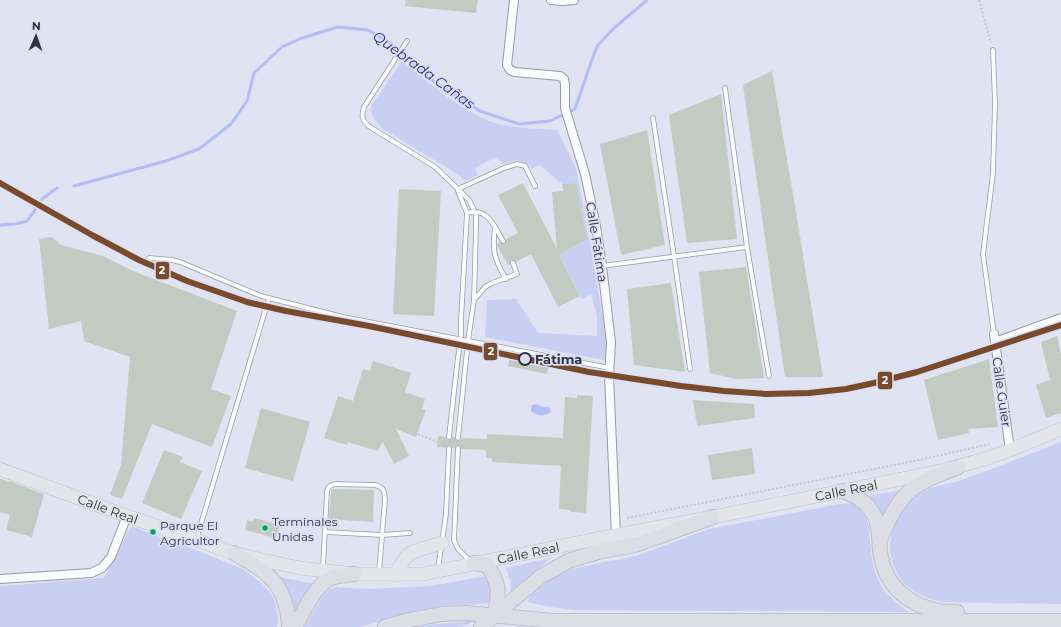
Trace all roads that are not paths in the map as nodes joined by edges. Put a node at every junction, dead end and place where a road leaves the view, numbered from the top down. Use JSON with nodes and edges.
{"nodes":[{"id":1,"x":514,"y":0,"type":"edge"},
{"id":2,"x":551,"y":0,"type":"edge"},
{"id":3,"x":572,"y":0,"type":"edge"},
{"id":4,"x":407,"y":41,"type":"dead end"},
{"id":5,"x":993,"y":50,"type":"road end"},
{"id":6,"x":725,"y":88,"type":"dead end"},
{"id":7,"x":653,"y":118,"type":"dead end"},
{"id":8,"x":535,"y":186,"type":"dead end"},
{"id":9,"x":458,"y":189,"type":"junction"},
{"id":10,"x":474,"y":210,"type":"junction"},
{"id":11,"x":466,"y":213,"type":"junction"},
{"id":12,"x":495,"y":227,"type":"junction"},
{"id":13,"x":503,"y":241,"type":"dead end"},
{"id":14,"x":747,"y":247,"type":"junction"},
{"id":15,"x":674,"y":256,"type":"junction"},
{"id":16,"x":149,"y":258,"type":"dead end"},
{"id":17,"x":513,"y":263,"type":"dead end"},
{"id":18,"x":602,"y":266,"type":"junction"},
{"id":19,"x":506,"y":279,"type":"junction"},
{"id":20,"x":269,"y":298,"type":"junction"},
{"id":21,"x":474,"y":300,"type":"junction"},
{"id":22,"x":1061,"y":318,"type":"edge"},
{"id":23,"x":995,"y":338,"type":"junction"},
{"id":24,"x":460,"y":340,"type":"junction"},
{"id":25,"x":468,"y":341,"type":"junction"},
{"id":26,"x":610,"y":368,"type":"junction"},
{"id":27,"x":690,"y":369,"type":"dead end"},
{"id":28,"x":769,"y":376,"type":"dead end"},
{"id":29,"x":1061,"y":430,"type":"edge"},
{"id":30,"x":449,"y":437,"type":"dead end"},
{"id":31,"x":458,"y":438,"type":"dead end"},
{"id":32,"x":449,"y":448,"type":"dead end"},
{"id":33,"x":458,"y":448,"type":"dead end"},
{"id":34,"x":1010,"y":450,"type":"junction"},
{"id":35,"x":958,"y":467,"type":"junction"},
{"id":36,"x":0,"y":469,"type":"edge"},
{"id":37,"x":843,"y":490,"type":"junction"},
{"id":38,"x":446,"y":514,"type":"junction"},
{"id":39,"x":455,"y":514,"type":"junction"},
{"id":40,"x":127,"y":516,"type":"junction"},
{"id":41,"x":713,"y":517,"type":"junction"},
{"id":42,"x":325,"y":532,"type":"junction"},
{"id":43,"x":410,"y":534,"type":"dead end"},
{"id":44,"x":382,"y":535,"type":"junction"},
{"id":45,"x":616,"y":535,"type":"junction"},
{"id":46,"x":196,"y":540,"type":"junction"},
{"id":47,"x":879,"y":542,"type":"junction"},
{"id":48,"x":442,"y":543,"type":"junction"},
{"id":49,"x":234,"y":553,"type":"junction"},
{"id":50,"x":474,"y":564,"type":"junction"},
{"id":51,"x":323,"y":571,"type":"junction"},
{"id":52,"x":438,"y":571,"type":"junction"},
{"id":53,"x":354,"y":574,"type":"junction"},
{"id":54,"x":395,"y":574,"type":"junction"},
{"id":55,"x":379,"y":575,"type":"junction"},
{"id":56,"x":0,"y":579,"type":"edge"},
{"id":57,"x":495,"y":615,"type":"junction"},
{"id":58,"x":1061,"y":617,"type":"edge"},
{"id":59,"x":1061,"y":621,"type":"edge"},
{"id":60,"x":289,"y":627,"type":"edge"},
{"id":61,"x":295,"y":627,"type":"edge"},
{"id":62,"x":385,"y":627,"type":"edge"},
{"id":63,"x":481,"y":627,"type":"edge"}],
"edges":[{"from":1,"to":18,"type":"street","name":"Calle Fátima"},
{"from":2,"to":3,"type":"street"},
{"from":4,"to":9,"type":"lane"},
{"from":5,"to":23,"type":"lane"},
{"from":6,"to":14,"type":"lane"},
{"from":7,"to":15,"type":"lane"},
{"from":8,"to":9,"type":"lane"},
{"from":9,"to":10,"type":"lane"},
{"from":9,"to":11,"type":"lane"},
{"from":10,"to":11,"type":"lane"},
{"from":10,"to":12,"type":"lane"},
{"from":10,"to":21,"type":"lane"},
{"from":11,"to":24,"type":"lane"},
{"from":12,"to":13,"type":"lane"},
{"from":12,"to":19,"type":"lane"},
{"from":14,"to":15,"type":"lane"},
{"from":14,"to":28,"type":"lane"},
{"from":15,"to":18,"type":"lane"},
{"from":15,"to":27,"type":"lane"},
{"from":16,"to":20,"type":"lane"},
{"from":17,"to":19,"type":"lane"},
{"from":18,"to":26,"type":"street","name":"Calle Fátima"},
{"from":19,"to":21,"type":"lane"},
{"from":20,"to":24,"type":"lane"},
{"from":20,"to":46,"type":"lane"},
{"from":21,"to":25,"type":"lane"},
{"from":22,"to":23,"type":"street"},
{"from":23,"to":34,"type":"street","name":"Calle Guier"},
{"from":24,"to":25,"type":"lane"},
{"from":24,"to":30,"type":"lane"},
{"from":25,"to":26,"type":"lane"},
{"from":25,"to":31,"type":"lane"},
{"from":26,"to":45,"type":"street","name":"Calle Fátima"},
{"from":29,"to":34,"type":"main road","name":"Calle Real"},
{"from":32,"to":38,"type":"lane"},
{"from":33,"to":39,"type":"lane"},
{"from":34,"to":35,"type":"main road","name":"Calle Real"},
{"from":35,"to":37,"type":"main road","name":"Calle Real"},
{"from":35,"to":47,"type":"highway"},
{"from":36,"to":40,"type":"main road","name":"Calle Real"},
{"from":37,"to":41,"type":"main road","name":"Calle Real"},
{"from":37,"to":47,"type":"highway"},
{"from":38,"to":39,"type":"lane"},
{"from":38,"to":48,"type":"lane"},
{"from":39,"to":50,"type":"lane"},
{"from":40,"to":46,"type":"main road","name":"Calle Real"},
{"from":40,"to":56,"type":"street"},
{"from":41,"to":45,"type":"main road","name":"Calle Real"},
{"from":41,"to":57,"type":"highway"},
{"from":42,"to":44,"type":"lane"},
{"from":42,"to":44,"type":"lane"},
{"from":42,"to":51,"type":"lane"},
{"from":43,"to":44,"type":"lane"},
{"from":44,"to":55,"type":"lane"},
{"from":45,"to":50,"type":"main road","name":"Calle Real"},
{"from":46,"to":49,"type":"main road","name":"Calle Real"},
{"from":47,"to":58,"type":"highway"},
{"from":48,"to":52,"type":"lane"},
{"from":48,"to":54,"type":"main road"},
{"from":49,"to":51,"type":"main road","name":"Calle Real"},
{"from":49,"to":60,"type":"highway"},
{"from":50,"to":52,"type":"main road","name":"Calle Real"},
{"from":50,"to":57,"type":"highway"},
{"from":51,"to":53,"type":"main road","name":"Calle Real"},
{"from":52,"to":54,"type":"main road","name":"Calle Real"},
{"from":53,"to":55,"type":"main road","name":"Calle Real"},
{"from":53,"to":61,"type":"highway"},
{"from":54,"to":55,"type":"main road","name":"Calle Real"},
{"from":57,"to":59,"type":"highway"},
{"from":57,"to":62,"type":"highway"},
{"from":57,"to":63,"type":"highway"}]}
